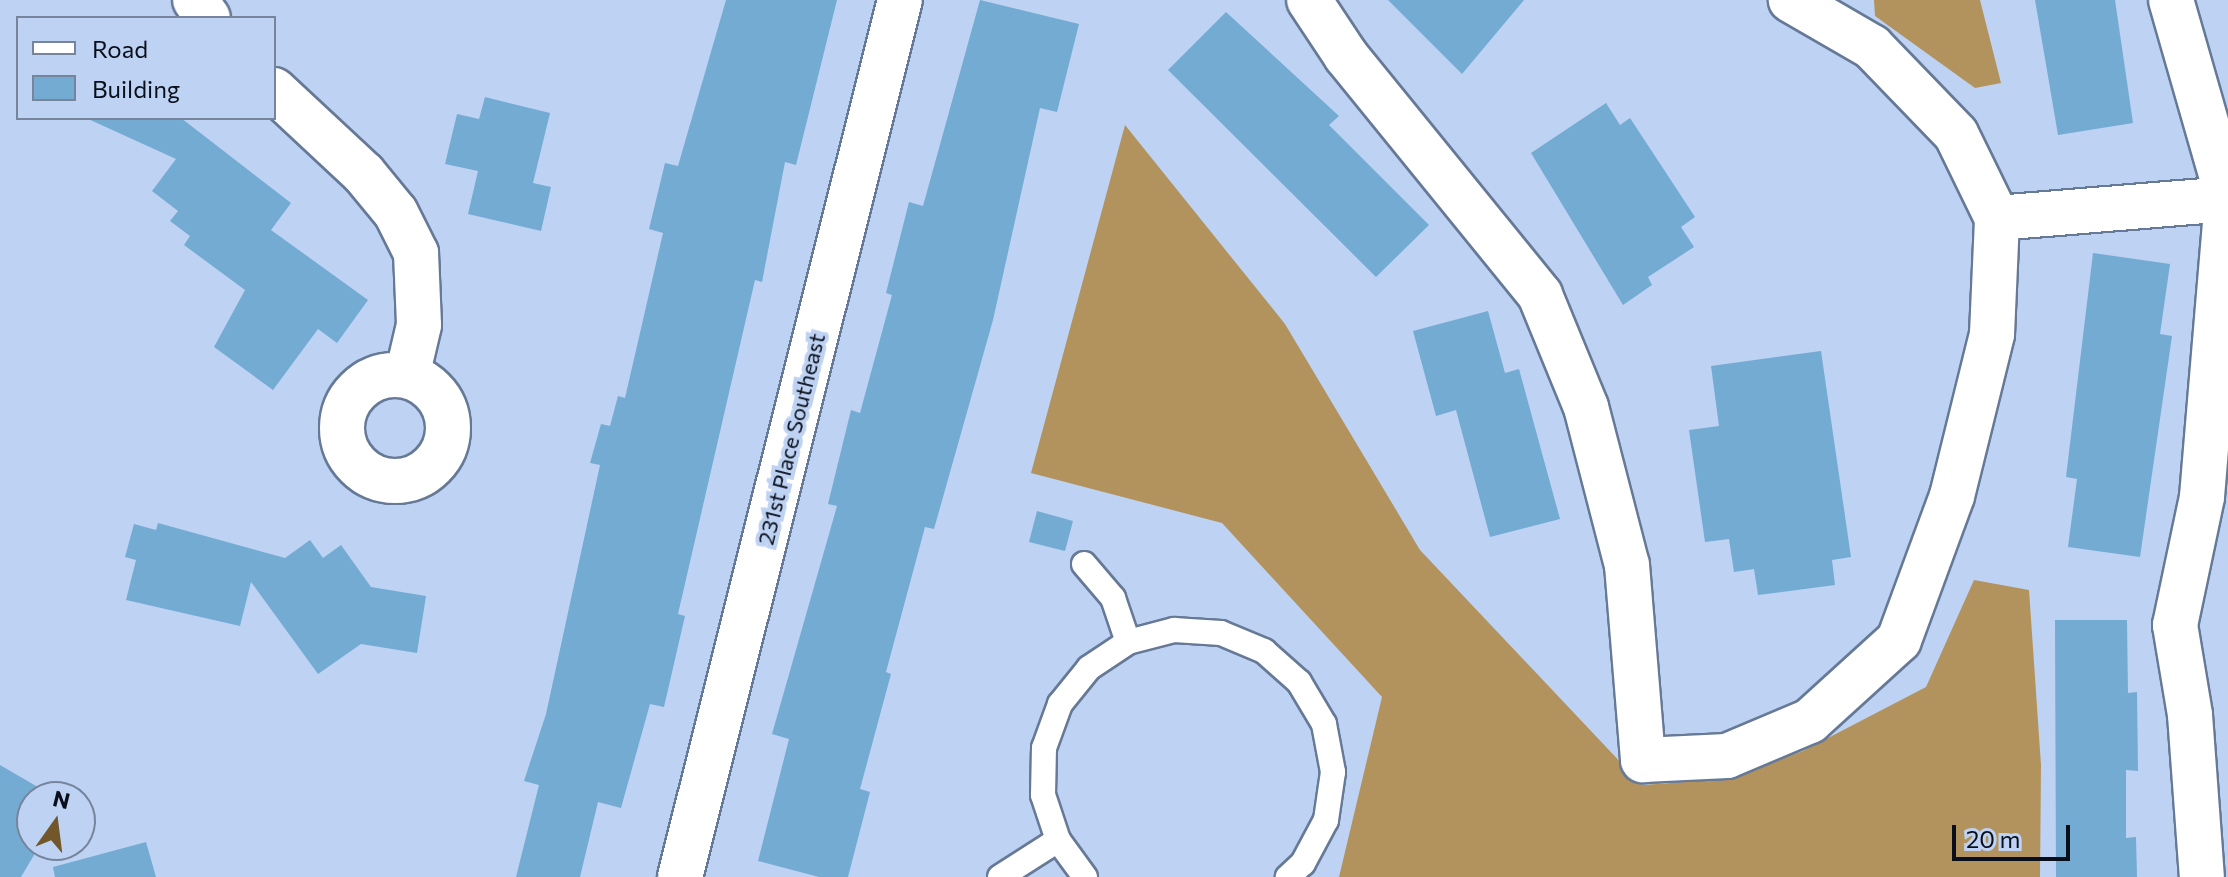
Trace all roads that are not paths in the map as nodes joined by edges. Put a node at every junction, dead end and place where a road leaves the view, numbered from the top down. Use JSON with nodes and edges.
{"nodes":[{"id":1,"x":900,"y":0,"type":"edge"},
{"id":2,"x":1309,"y":0,"type":"edge"},
{"id":3,"x":1791,"y":0,"type":"edge"},
{"id":4,"x":2171,"y":0,"type":"edge"},
{"id":5,"x":276,"y":92,"type":"edge"},
{"id":6,"x":2228,"y":199,"type":"edge"},
{"id":7,"x":1997,"y":218,"type":"junction"},
{"id":8,"x":407,"y":376,"type":"dead end"},
{"id":9,"x":1084,"y":564,"type":"dead end"},
{"id":10,"x":1128,"y":642,"type":"junction"},
{"id":11,"x":1058,"y":840,"type":"junction"},
{"id":12,"x":680,"y":877,"type":"edge"},
{"id":13,"x":1000,"y":877,"type":"edge"},
{"id":14,"x":1085,"y":877,"type":"edge"},
{"id":15,"x":1288,"y":877,"type":"edge"},
{"id":16,"x":2202,"y":877,"type":"edge"}],
"edges":[{"from":1,"to":12,"type":"street","name":"231st Place Southeast"},
{"from":2,"to":7,"type":"street"},
{"from":3,"to":7,"type":"street"},
{"from":4,"to":6,"type":"street"},
{"from":5,"to":8,"type":"street"},
{"from":6,"to":7,"type":"street"},
{"from":6,"to":16,"type":"street"},
{"from":9,"to":10,"type":"lane"},
{"from":10,"to":11,"type":"lane"},
{"from":10,"to":15,"type":"lane"},
{"from":11,"to":13,"type":"lane"},
{"from":11,"to":14,"type":"lane"}]}
